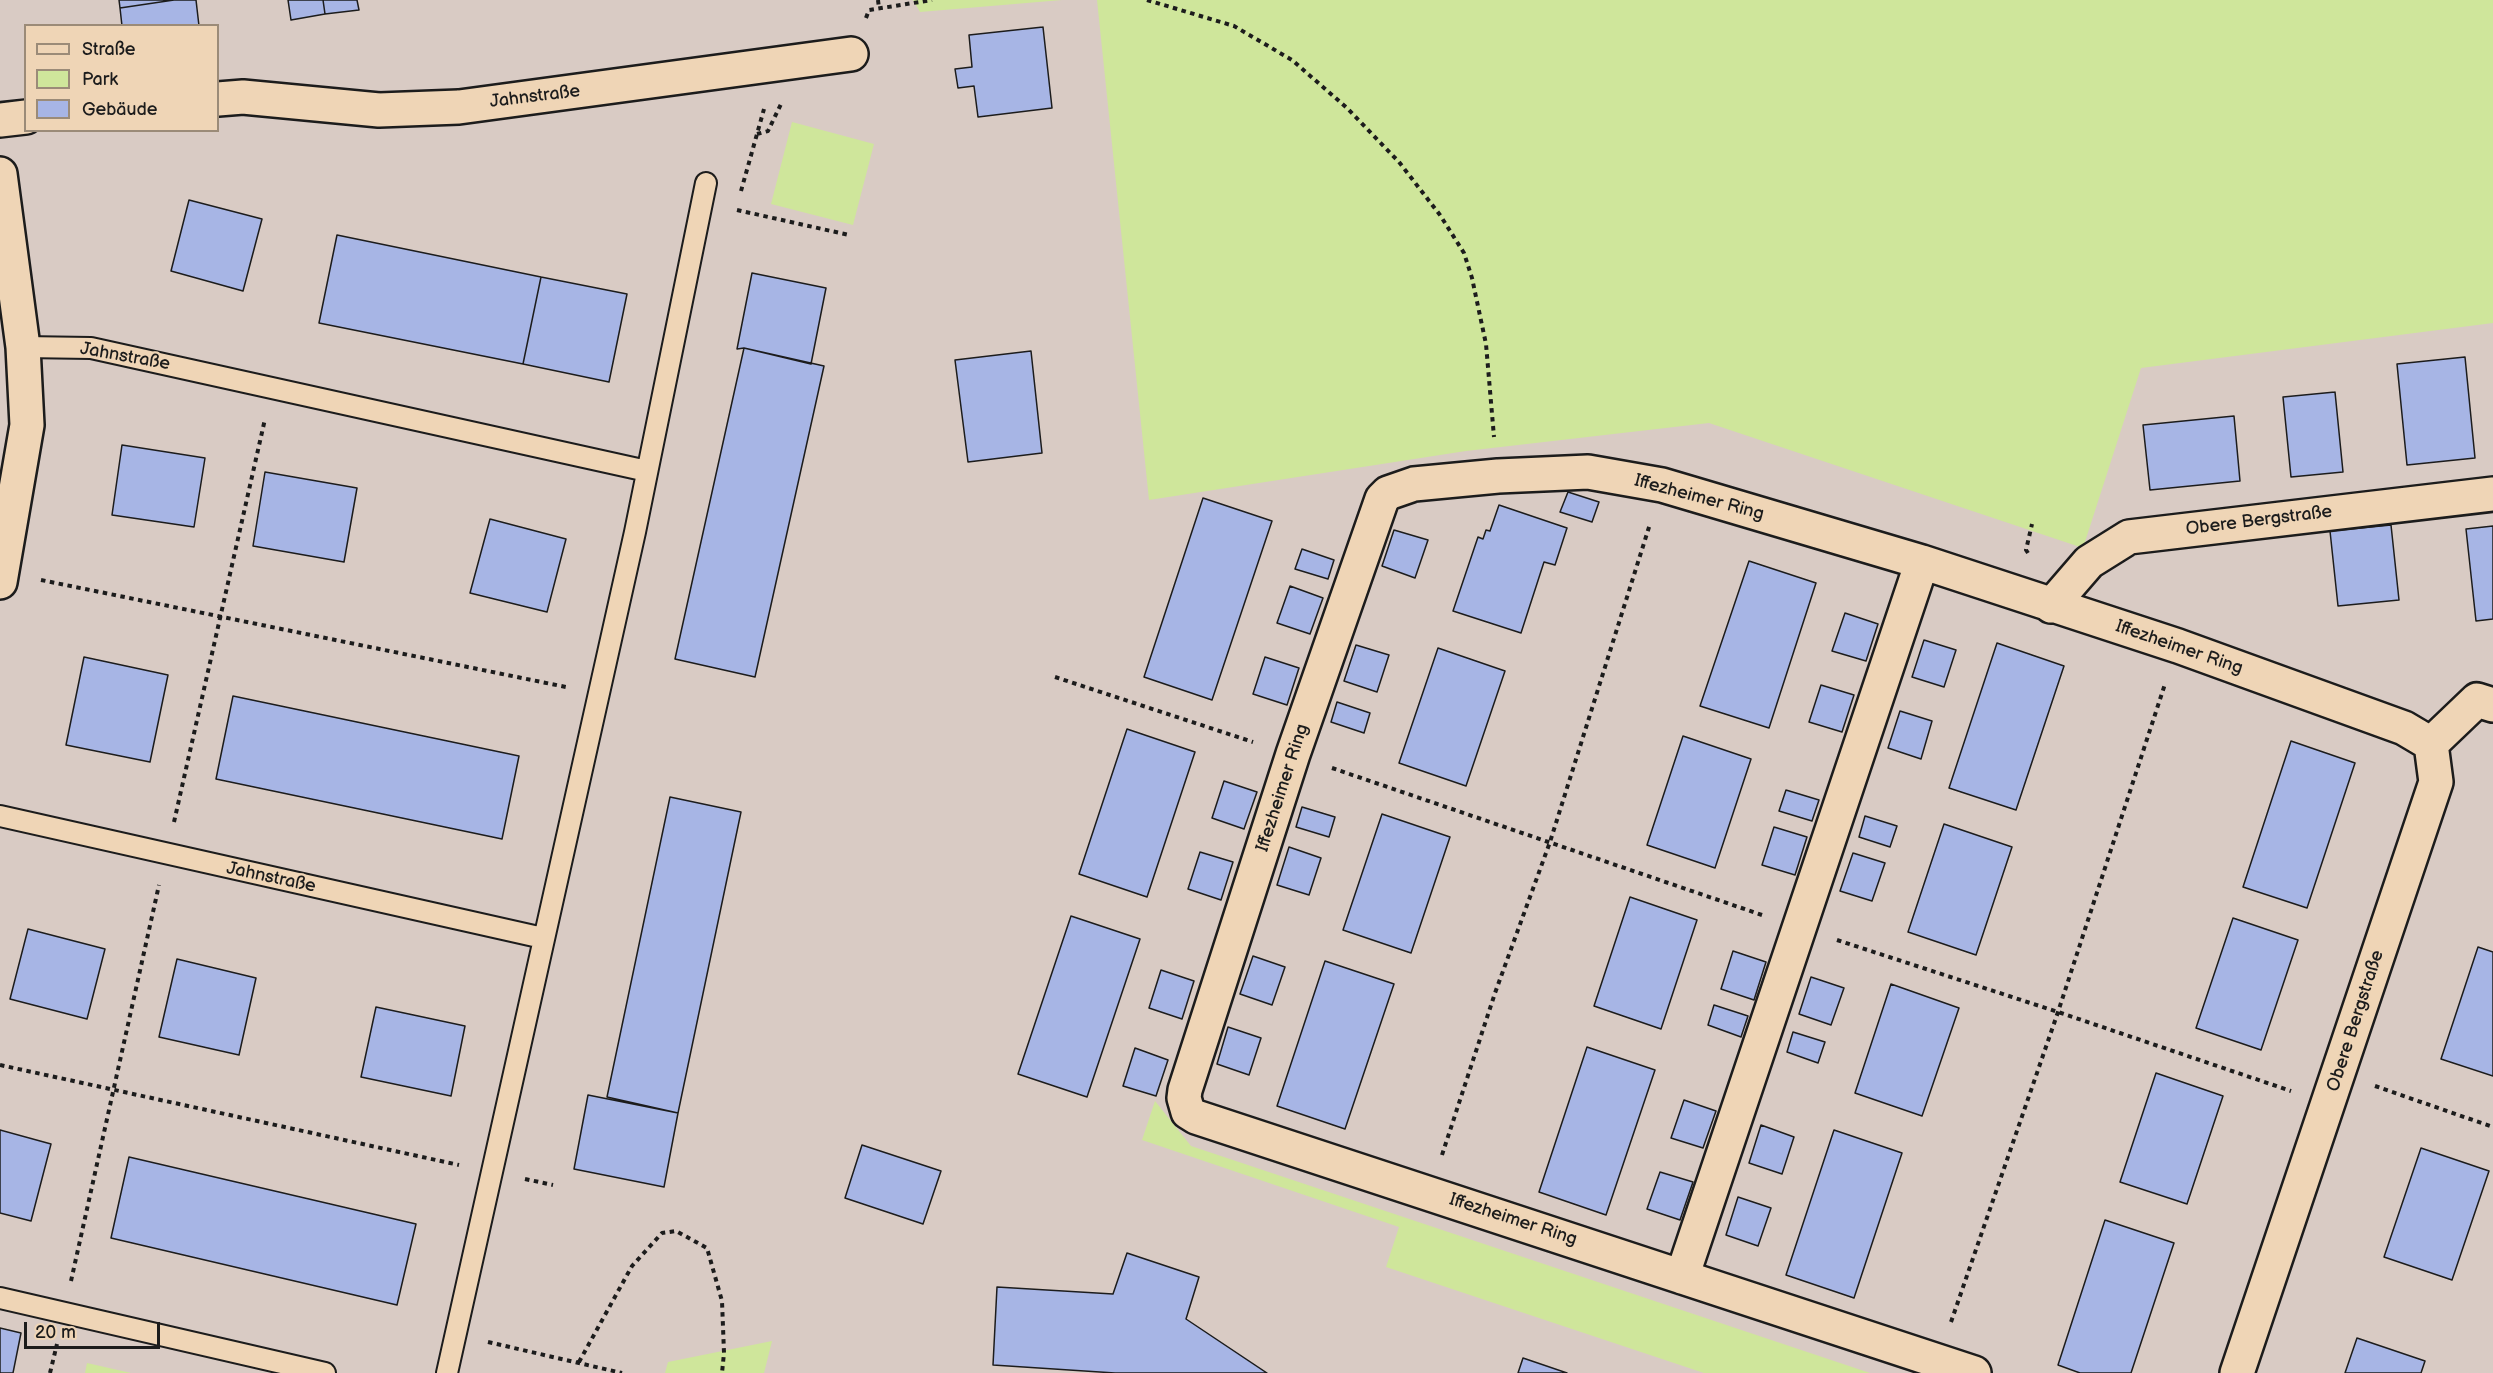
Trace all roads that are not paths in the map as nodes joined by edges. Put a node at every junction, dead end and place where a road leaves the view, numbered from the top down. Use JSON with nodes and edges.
{"nodes":[{"id":1,"x":851,"y":54,"type":"road end"},
{"id":2,"x":219,"y":99,"type":"edge"},
{"id":3,"x":24,"y":117,"type":"edge"},
{"id":4,"x":0,"y":120,"type":"edge"},
{"id":5,"x":0,"y":174,"type":"edge"},
{"id":6,"x":706,"y":183,"type":"dead end"},
{"id":7,"x":23,"y":346,"type":"junction"},
{"id":8,"x":646,"y":471,"type":"junction"},
{"id":9,"x":2493,"y":494,"type":"edge"},
{"id":10,"x":1922,"y":562,"type":"junction"},
{"id":11,"x":1,"y":577,"type":"edge"},
{"id":12,"x":2051,"y":606,"type":"junction"},
{"id":13,"x":2493,"y":705,"type":"edge"},
{"id":14,"x":2431,"y":744,"type":"junction"},
{"id":15,"x":0,"y":816,"type":"edge"},
{"id":16,"x":543,"y":938,"type":"junction"},
{"id":17,"x":1682,"y":1276,"type":"junction"},
{"id":18,"x":0,"y":1298,"type":"edge"},
{"id":19,"x":325,"y":1373,"type":"edge"},
{"id":20,"x":447,"y":1373,"type":"edge"},
{"id":21,"x":1974,"y":1373,"type":"edge"},
{"id":22,"x":2237,"y":1373,"type":"edge"}],
"edges":[{"from":1,"to":2,"type":"street","name":"Jahnstraße"},
{"from":3,"to":4,"type":"street"},
{"from":5,"to":7,"type":"street"},
{"from":6,"to":8,"type":"lane"},
{"from":7,"to":8,"type":"lane","name":"Jahnstraße"},
{"from":7,"to":11,"type":"street"},
{"from":8,"to":16,"type":"lane"},
{"from":9,"to":12,"type":"street","name":"Obere Bergstraße"},
{"from":10,"to":12,"type":"street","name":"Iffezheimer Ring"},
{"from":10,"to":17,"type":"street"},
{"from":10,"to":17,"type":"street","name":"Iffezheimer Ring"},
{"from":12,"to":14,"type":"street","name":"Iffezheimer Ring"},
{"from":13,"to":14,"type":"street"},
{"from":14,"to":22,"type":"street","name":"Obere Bergstraße"},
{"from":15,"to":16,"type":"lane","name":"Jahnstraße"},
{"from":16,"to":20,"type":"lane"},
{"from":17,"to":21,"type":"street","name":"Iffezheimer Ring"},
{"from":18,"to":19,"type":"lane"}]}
